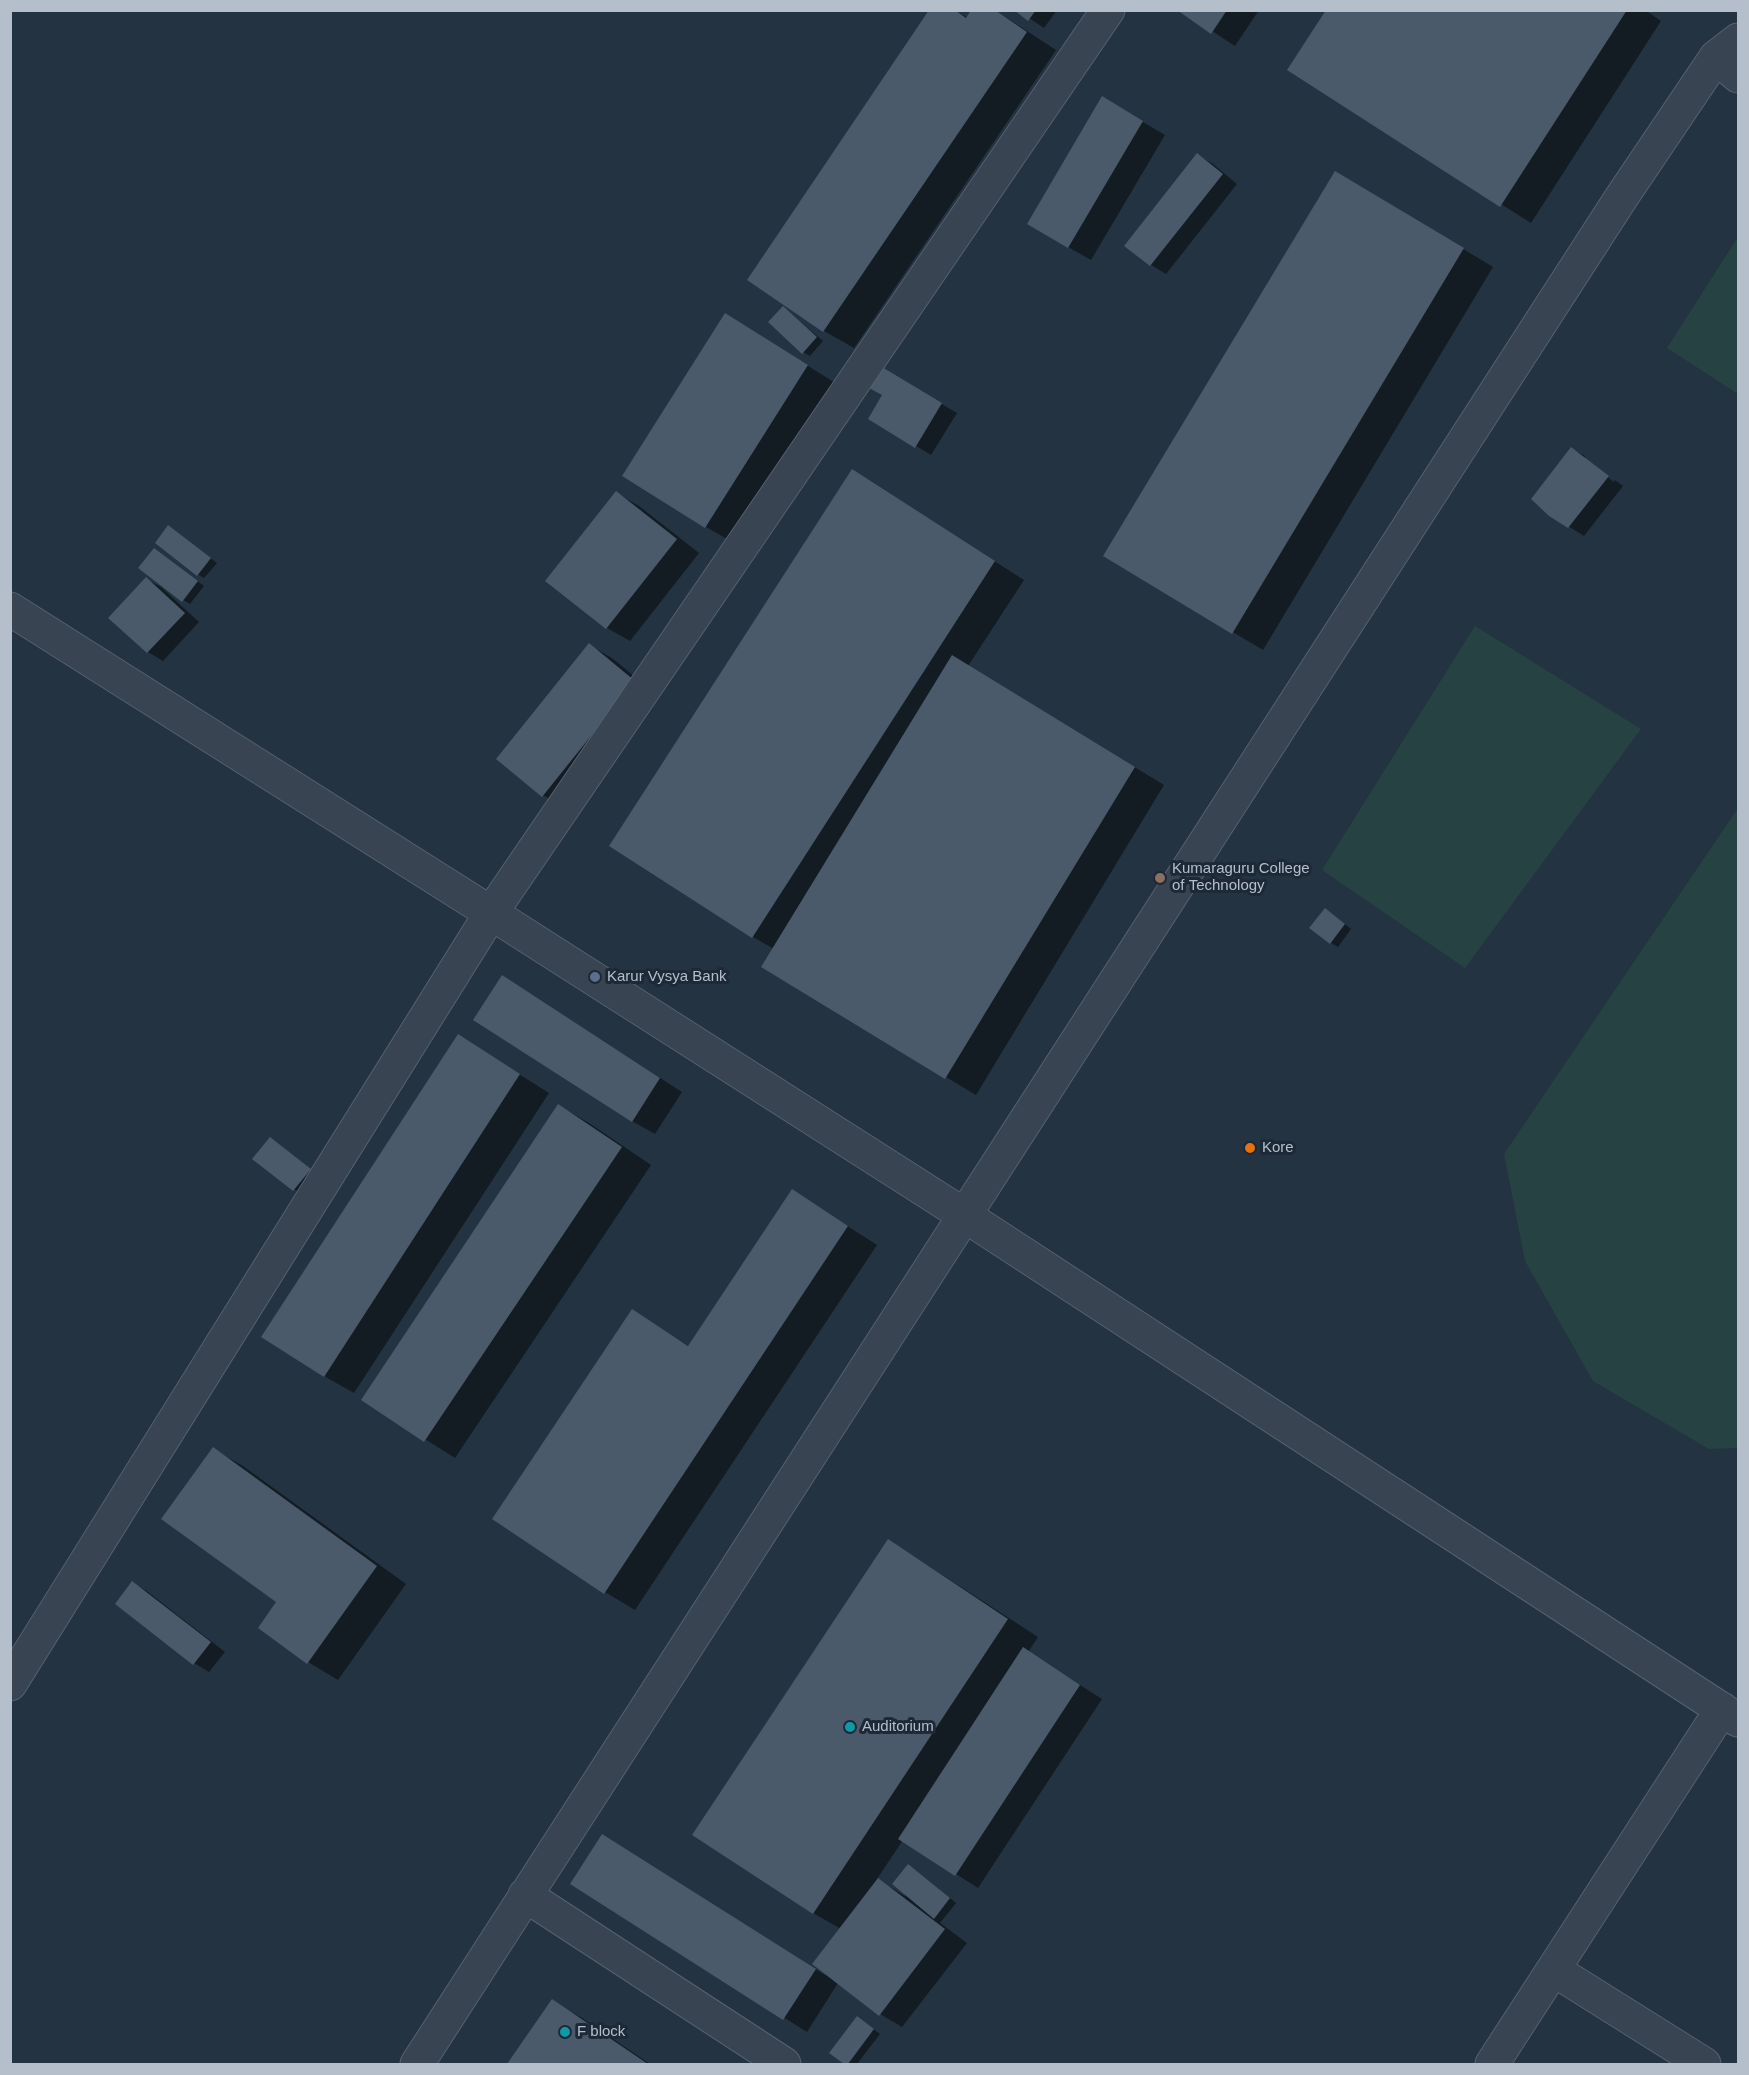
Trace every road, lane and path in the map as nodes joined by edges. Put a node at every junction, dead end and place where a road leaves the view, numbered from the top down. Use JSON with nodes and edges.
{"nodes":[{"id":1,"x":1108,"y":10,"type":"edge"},
{"id":2,"x":1731,"y":58,"type":"edge"},
{"id":3,"x":10,"y":609,"type":"edge"},
{"id":4,"x":492,"y":913,"type":"junction"},
{"id":5,"x":964,"y":1215,"type":"junction"},
{"id":6,"x":10,"y":1684,"type":"edge"},
{"id":7,"x":1730,"y":1714,"type":"edge"},
{"id":8,"x":525,"y":1895,"type":"junction"},
{"id":9,"x":1554,"y":1970,"type":"junction"},
{"id":10,"x":417,"y":2064,"type":"edge"},
{"id":11,"x":784,"y":2064,"type":"edge"},
{"id":12,"x":1492,"y":2064,"type":"edge"},
{"id":13,"x":1704,"y":2064,"type":"edge"}],
"edges":[{"from":1,"to":4,"type":"street"},
{"from":2,"to":5,"type":"street"},
{"from":3,"to":4,"type":"street"},
{"from":4,"to":5,"type":"street"},
{"from":4,"to":6,"type":"street"},
{"from":5,"to":7,"type":"street"},
{"from":5,"to":8,"type":"street"},
{"from":7,"to":9,"type":"street"},
{"from":8,"to":10,"type":"street"},
{"from":8,"to":11,"type":"street"},
{"from":9,"to":12,"type":"street"},
{"from":9,"to":13,"type":"street"}]}
